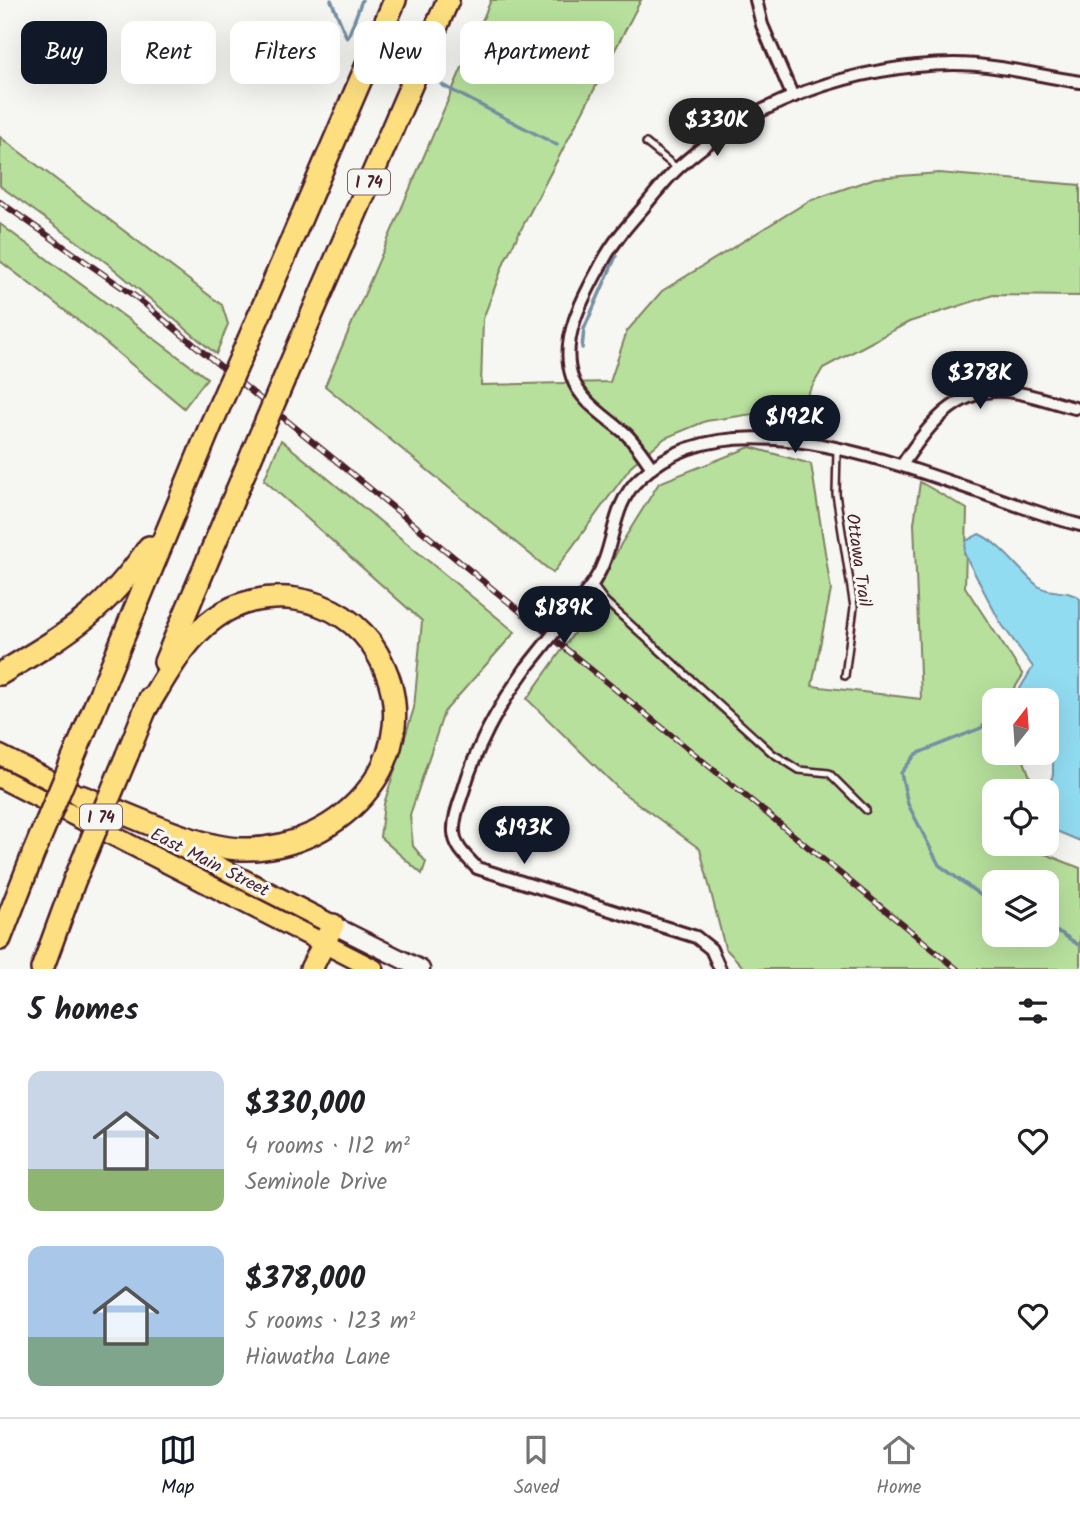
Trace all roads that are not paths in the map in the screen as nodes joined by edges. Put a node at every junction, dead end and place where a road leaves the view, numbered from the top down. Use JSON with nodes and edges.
{"nodes":[{"id":1,"x":396,"y":0,"type":"edge"},
{"id":2,"x":448,"y":0,"type":"edge"},
{"id":3,"x":757,"y":0,"type":"edge"},
{"id":4,"x":1080,"y":82,"type":"edge"},
{"id":5,"x":793,"y":97,"type":"junction"},
{"id":6,"x":646,"y":144,"type":"dead end"},
{"id":7,"x":677,"y":168,"type":"junction"},
{"id":8,"x":1075,"y":408,"type":"dead end"},
{"id":9,"x":837,"y":449,"type":"junction"},
{"id":10,"x":902,"y":465,"type":"junction"},
{"id":11,"x":652,"y":468,"type":"junction"},
{"id":12,"x":172,"y":513,"type":"junction"},
{"id":13,"x":1080,"y":525,"type":"edge"},
{"id":14,"x":593,"y":585,"type":"junction"},
{"id":15,"x":0,"y":674,"type":"edge"},
{"id":16,"x":845,"y":676,"type":"dead end"},
{"id":17,"x":145,"y":710,"type":"junction"},
{"id":18,"x":0,"y":755,"type":"edge"},
{"id":19,"x":0,"y":778,"type":"edge"},
{"id":20,"x":80,"y":796,"type":"junction"},
{"id":21,"x":866,"y":810,"type":"dead end"},
{"id":22,"x":328,"y":935,"type":"junction"},
{"id":23,"x":0,"y":939,"type":"edge"},
{"id":24,"x":44,"y":969,"type":"edge"},
{"id":25,"x":311,"y":969,"type":"edge"},
{"id":26,"x":374,"y":969,"type":"edge"},
{"id":27,"x":421,"y":969,"type":"edge"},
{"id":28,"x":720,"y":969,"type":"edge"}],
"edges":[{"from":1,"to":12,"type":"highway","number":"I 74","bridge":true},
{"from":2,"to":17,"type":"highway","number":"I 74","bridge":true},
{"from":3,"to":5,"type":"street"},
{"from":4,"to":5,"type":"street"},
{"from":5,"to":7,"type":"street"},
{"from":6,"to":7,"type":"lane"},
{"from":7,"to":11,"type":"street"},
{"from":8,"to":10,"type":"street"},
{"from":9,"to":10,"type":"street"},
{"from":9,"to":11,"type":"street"},
{"from":9,"to":16,"type":"lane","name":"Ottawa Trail"},
{"from":10,"to":13,"type":"street"},
{"from":11,"to":14,"type":"street"},
{"from":12,"to":15,"type":"highway"},
{"from":12,"to":23,"type":"highway","number":"I 74","bridge":true},
{"from":14,"to":21,"type":"lane"},
{"from":14,"to":28,"type":"street","bridge":true},
{"from":17,"to":20,"type":"highway"},
{"from":17,"to":24,"type":"highway","number":"I 74","bridge":true},
{"from":18,"to":20,"type":"main road","name":"East Main Street"},
{"from":19,"to":22,"type":"main road","name":"East Main Street"},
{"from":20,"to":22,"type":"main road","name":"East Main Street"},
{"from":22,"to":25,"type":"highway"},
{"from":22,"to":26,"type":"main road","name":"East Main Street"},
{"from":22,"to":27,"type":"street","name":"East Main Street"}]}
